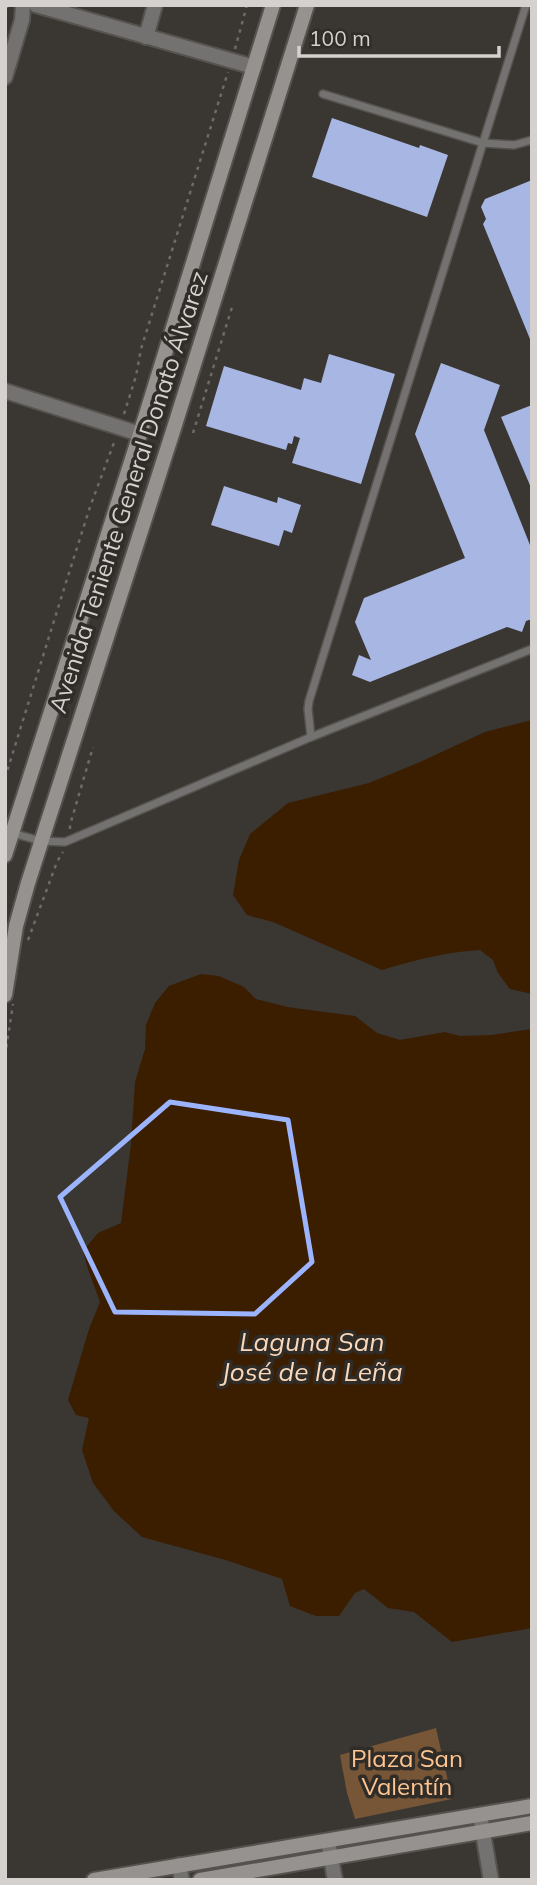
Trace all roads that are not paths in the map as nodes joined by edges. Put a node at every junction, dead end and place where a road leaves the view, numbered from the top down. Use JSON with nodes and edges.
{"nodes":[{"id":1,"x":23,"y":5,"type":"edge"},
{"id":2,"x":36,"y":5,"type":"edge"},
{"id":3,"x":155,"y":5,"type":"edge"},
{"id":4,"x":273,"y":5,"type":"edge"},
{"id":5,"x":307,"y":5,"type":"edge"},
{"id":6,"x":526,"y":5,"type":"edge"},
{"id":7,"x":146,"y":37,"type":"junction"},
{"id":8,"x":254,"y":67,"type":"junction"},
{"id":9,"x":5,"y":77,"type":"edge"},
{"id":10,"x":323,"y":94,"type":"dead end"},
{"id":11,"x":532,"y":140,"type":"edge"},
{"id":12,"x":483,"y":142,"type":"junction"},
{"id":13,"x":5,"y":391,"type":"edge"},
{"id":14,"x":140,"y":434,"type":"junction"},
{"id":15,"x":532,"y":649,"type":"edge"},
{"id":16,"x":311,"y":737,"type":"junction"},
{"id":17,"x":12,"y":833,"type":"junction"},
{"id":18,"x":41,"y":841,"type":"junction"},
{"id":19,"x":5,"y":855,"type":"edge"},
{"id":20,"x":10,"y":995,"type":"edge"},
{"id":21,"x":532,"y":1806,"type":"edge"},
{"id":22,"x":480,"y":1815,"type":"junction"},
{"id":23,"x":532,"y":1823,"type":"edge"},
{"id":24,"x":483,"y":1831,"type":"junction"},
{"id":25,"x":328,"y":1841,"type":"junction"},
{"id":26,"x":331,"y":1857,"type":"junction"},
{"id":27,"x":181,"y":1872,"type":"edge"},
{"id":28,"x":94,"y":1880,"type":"edge"},
{"id":29,"x":200,"y":1880,"type":"edge"},
{"id":30,"x":335,"y":1880,"type":"edge"},
{"id":31,"x":491,"y":1880,"type":"edge"}],
"edges":[{"from":1,"to":9,"type":"street"},
{"from":2,"to":7,"type":"street"},
{"from":3,"to":7,"type":"street"},
{"from":4,"to":8,"type":"main road","name":"Avenida Teniente General Donato Álvarez"},
{"from":5,"to":18,"type":"main road","name":"Avenida Teniente General Donato Álvarez"},
{"from":6,"to":12,"type":"lane"},
{"from":7,"to":8,"type":"street"},
{"from":8,"to":14,"type":"main road","name":"Avenida Teniente General Donato Álvarez"},
{"from":10,"to":12,"type":"lane"},
{"from":11,"to":12,"type":"lane"},
{"from":12,"to":16,"type":"lane"},
{"from":13,"to":14,"type":"street"},
{"from":14,"to":17,"type":"main road","name":"Avenida Teniente General Donato Álvarez"},
{"from":15,"to":16,"type":"lane"},
{"from":16,"to":18,"type":"lane"},
{"from":17,"to":18,"type":"lane"},
{"from":17,"to":19,"type":"main road","name":"Avenida Teniente General Donato Álvarez"},
{"from":18,"to":20,"type":"main road","name":"Avenida Teniente General Donato Álvarez"},
{"from":21,"to":22,"type":"main road"},
{"from":22,"to":24,"type":"street"},
{"from":22,"to":25,"type":"main road"},
{"from":23,"to":24,"type":"main road"},
{"from":24,"to":26,"type":"main road"},
{"from":24,"to":31,"type":"street"},
{"from":25,"to":26,"type":"street"},
{"from":25,"to":27,"type":"main road"},
{"from":26,"to":29,"type":"main road"},
{"from":26,"to":30,"type":"street"},
{"from":27,"to":28,"type":"main road"}]}
